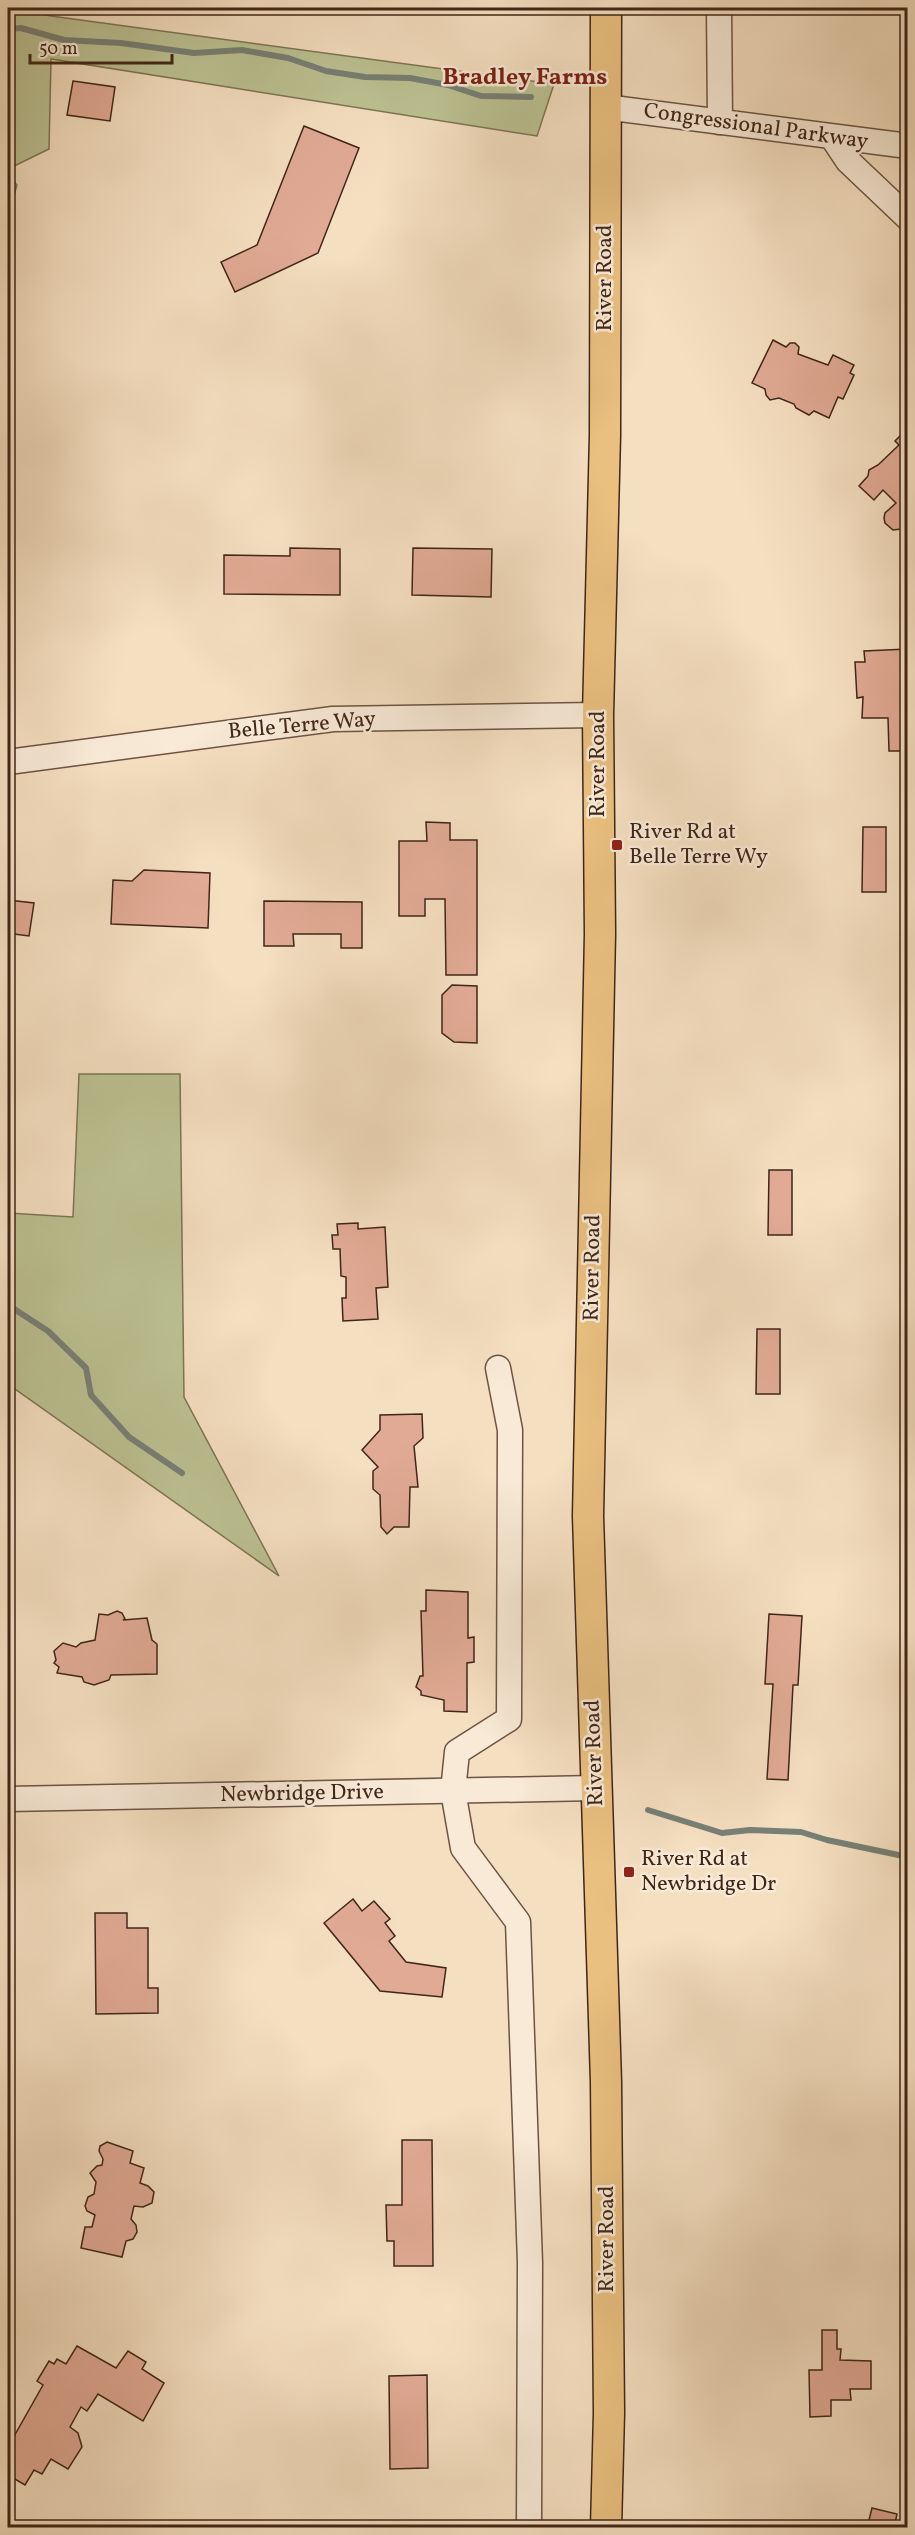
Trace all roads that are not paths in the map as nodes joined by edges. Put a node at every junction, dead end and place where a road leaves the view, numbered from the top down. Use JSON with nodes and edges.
{"nodes":[{"id":1,"x":606,"y":8,"type":"edge"},
{"id":2,"x":719,"y":8,"type":"edge"},
{"id":3,"x":605,"y":106,"type":"junction"},
{"id":4,"x":720,"y":122,"type":"junction"},
{"id":5,"x":832,"y":137,"type":"junction"},
{"id":6,"x":908,"y":146,"type":"edge"},
{"id":7,"x":908,"y":218,"type":"edge"},
{"id":8,"x":598,"y":715,"type":"junction"},
{"id":9,"x":8,"y":762,"type":"edge"},
{"id":10,"x":498,"y":1368,"type":"dead end"},
{"id":11,"x":596,"y":1788,"type":"junction"},
{"id":12,"x":453,"y":1791,"type":"junction"},
{"id":13,"x":8,"y":1800,"type":"edge"},
{"id":14,"x":529,"y":2528,"type":"edge"},
{"id":15,"x":606,"y":2528,"type":"edge"}],
"edges":[{"from":1,"to":3,"type":"main road","name":"River Road"},
{"from":2,"to":4,"type":"street"},
{"from":3,"to":4,"type":"street","name":"Congressional Parkway"},
{"from":3,"to":8,"type":"main road","name":"River Road"},
{"from":4,"to":5,"type":"street","name":"Congressional Parkway"},
{"from":5,"to":6,"type":"street","name":"Congressional Parkway"},
{"from":5,"to":7,"type":"street"},
{"from":8,"to":9,"type":"street","name":"Belle Terre Way"},
{"from":8,"to":11,"type":"main road","name":"River Road"},
{"from":10,"to":12,"type":"street"},
{"from":11,"to":12,"type":"street","name":"Newbridge Drive"},
{"from":11,"to":15,"type":"main road","name":"River Road"},
{"from":12,"to":13,"type":"street","name":"Newbridge Drive"},
{"from":12,"to":14,"type":"street"}]}
